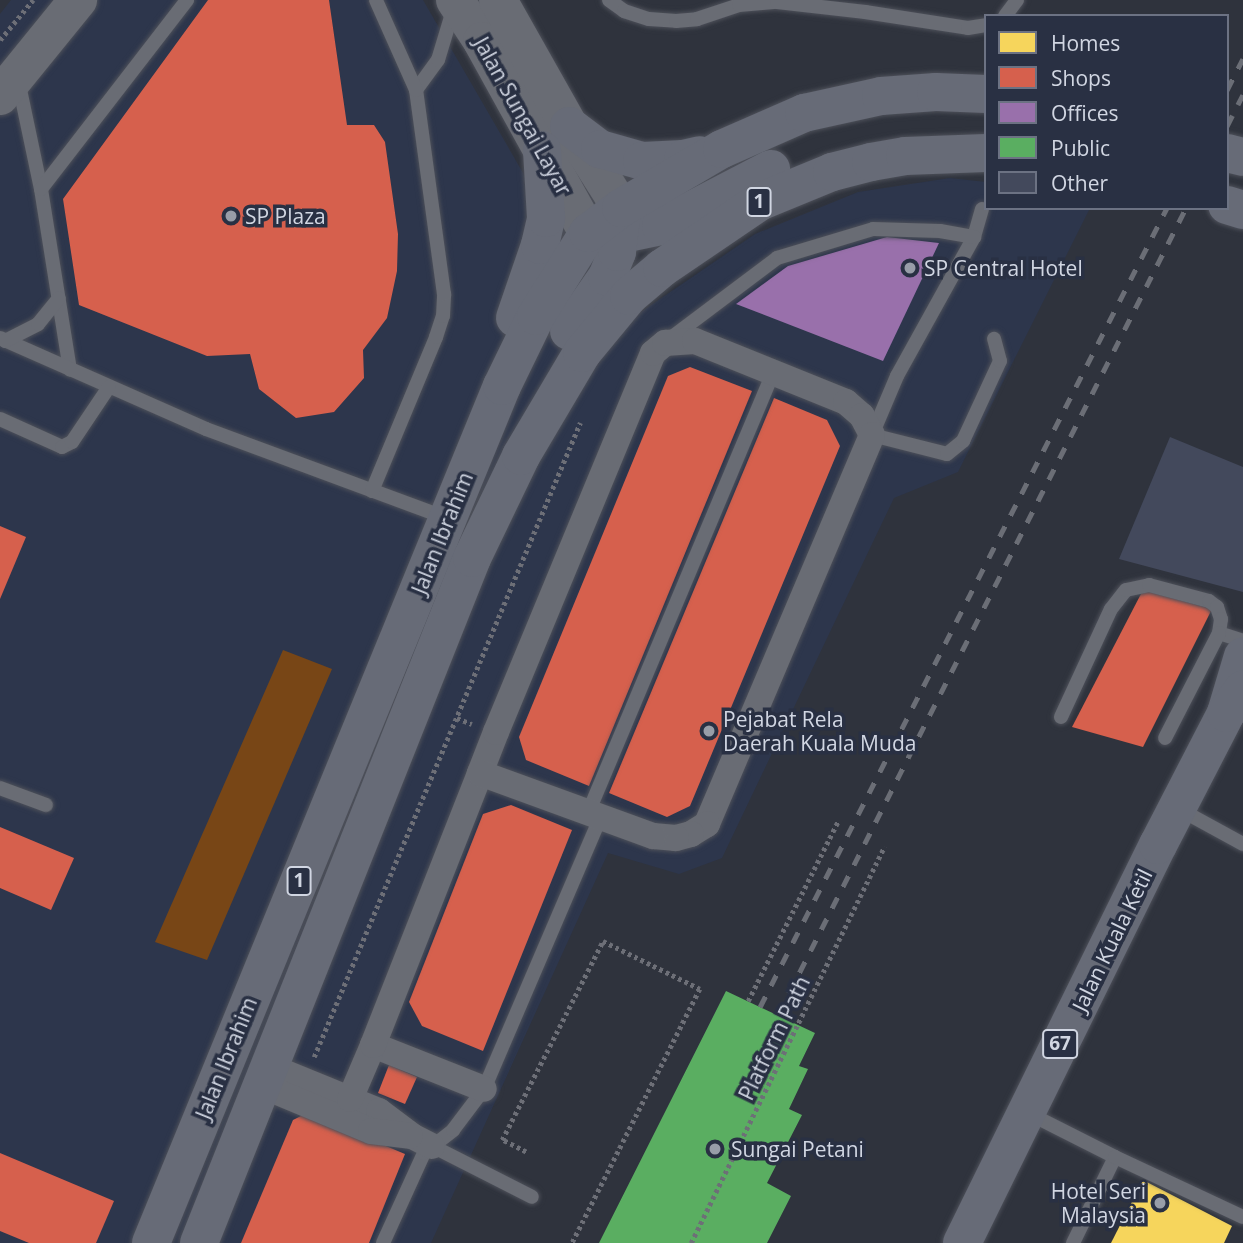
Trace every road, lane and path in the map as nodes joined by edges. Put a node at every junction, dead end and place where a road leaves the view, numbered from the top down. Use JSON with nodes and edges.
{"nodes":[{"id":1,"x":33,"y":0,"type":"edge"},
{"id":2,"x":78,"y":0,"type":"edge"},
{"id":3,"x":187,"y":0,"type":"edge"},
{"id":4,"x":376,"y":0,"type":"edge"},
{"id":5,"x":498,"y":0,"type":"edge"},
{"id":6,"x":609,"y":0,"type":"edge"},
{"id":7,"x":456,"y":1,"type":"edge"},
{"id":8,"x":984,"y":25,"type":"edge"},
{"id":9,"x":0,"y":40,"type":"edge"},
{"id":10,"x":8,"y":86,"type":"edge"},
{"id":11,"x":416,"y":90,"type":"junction"},
{"id":12,"x":984,"y":94,"type":"edge"},
{"id":13,"x":555,"y":138,"type":"junction"},
{"id":14,"x":722,"y":149,"type":"junction"},
{"id":15,"x":984,"y":153,"type":"edge"},
{"id":16,"x":905,"y":156,"type":"junction"},
{"id":17,"x":41,"y":190,"type":"junction"},
{"id":18,"x":982,"y":209,"type":"dead end"},
{"id":19,"x":610,"y":225,"type":"junction"},
{"id":20,"x":974,"y":237,"type":"junction"},
{"id":21,"x":59,"y":298,"type":"junction"},
{"id":22,"x":994,"y":339,"type":"dead end"},
{"id":23,"x":3,"y":340,"type":"edge"},
{"id":24,"x":664,"y":343,"type":"junction"},
{"id":25,"x":70,"y":370,"type":"junction"},
{"id":26,"x":774,"y":371,"type":"junction"},
{"id":27,"x":502,"y":386,"type":"junction"},
{"id":28,"x":109,"y":387,"type":"junction"},
{"id":29,"x":584,"y":413,"type":"dead end"},
{"id":30,"x":0,"y":419,"type":"edge"},
{"id":31,"x":872,"y":435,"type":"junction"},
{"id":32,"x":521,"y":456,"type":"junction"},
{"id":33,"x":372,"y":491,"type":"junction"},
{"id":34,"x":448,"y":519,"type":"junction"},
{"id":35,"x":1243,"y":641,"type":"edge"},
{"id":36,"x":1231,"y":644,"type":"edge"},
{"id":37,"x":1235,"y":701,"type":"edge"},
{"id":38,"x":1061,"y":717,"type":"dead end"},
{"id":39,"x":1165,"y":738,"type":"dead end"},
{"id":40,"x":480,"y":773,"type":"junction"},
{"id":41,"x":0,"y":788,"type":"edge"},
{"id":42,"x":46,"y":805,"type":"dead end"},
{"id":43,"x":1177,"y":808,"type":"junction"},
{"id":44,"x":594,"y":816,"type":"junction"},
{"id":45,"x":838,"y":821,"type":"dead end"},
{"id":46,"x":1243,"y":844,"type":"edge"},
{"id":47,"x":884,"y":847,"type":"dead end"},
{"id":48,"x":748,"y":1001,"type":"dead end"},
{"id":49,"x":373,"y":1045,"type":"junction"},
{"id":50,"x":280,"y":1078,"type":"junction"},
{"id":51,"x":484,"y":1088,"type":"junction"},
{"id":52,"x":350,"y":1099,"type":"junction"},
{"id":53,"x":1026,"y":1112,"type":"junction"},
{"id":54,"x":422,"y":1141,"type":"junction"},
{"id":55,"x":526,"y":1152,"type":"dead end"},
{"id":56,"x":1115,"y":1157,"type":"junction"},
{"id":57,"x":532,"y":1196,"type":"dead end"},
{"id":58,"x":1243,"y":1217,"type":"edge"},
{"id":59,"x":151,"y":1243,"type":"edge"},
{"id":60,"x":199,"y":1243,"type":"edge"},
{"id":61,"x":383,"y":1243,"type":"edge"},
{"id":62,"x":572,"y":1243,"type":"edge"},
{"id":63,"x":691,"y":1243,"type":"edge"},
{"id":64,"x":962,"y":1243,"type":"edge"},
{"id":65,"x":1073,"y":1243,"type":"edge"}],
"edges":[{"from":1,"to":9,"type":"path"},
{"from":2,"to":10,"type":"main road"},
{"from":3,"to":17,"type":"lane"},
{"from":4,"to":11,"type":"lane"},
{"from":5,"to":13,"type":"main road","name":"Jalan Sungai Layar"},
{"from":6,"to":8,"type":"lane"},
{"from":7,"to":11,"type":"lane"},
{"from":7,"to":13,"type":"main road","name":"Jalan Sungai Layar"},
{"from":10,"to":17,"type":"lane"},
{"from":11,"to":33,"type":"lane"},
{"from":12,"to":14,"type":"main road","name":"Jalan Ibrahim","number":"1"},
{"from":13,"to":14,"type":"main road"},
{"from":13,"to":19,"type":"main road","name":"Jalan Sungai Layar"},
{"from":13,"to":27,"type":"main road"},
{"from":14,"to":19,"type":"main road","name":"Jalan Ibrahim","number":"1"},
{"from":15,"to":16,"type":"main road","name":"Jalan Ibrahim","number":"1"},
{"from":16,"to":19,"type":"main road"},
{"from":16,"to":32,"type":"main road","name":"Jalan Ibrahim","number":"1"},
{"from":17,"to":21,"type":"lane"},
{"from":18,"to":20,"type":"lane"},
{"from":19,"to":27,"type":"main road","name":"Jalan Ibrahim","number":"1"},
{"from":19,"to":32,"type":"main road"},
{"from":20,"to":24,"type":"lane"},
{"from":20,"to":31,"type":"lane"},
{"from":21,"to":23,"type":"lane"},
{"from":21,"to":25,"type":"lane"},
{"from":22,"to":31,"type":"lane"},
{"from":23,"to":25,"type":"lane"},
{"from":24,"to":26,"type":"street"},
{"from":24,"to":40,"type":"street"},
{"from":25,"to":28,"type":"lane"},
{"from":26,"to":31,"type":"street"},
{"from":26,"to":44,"type":"lane"},
{"from":27,"to":34,"type":"main road","name":"Jalan Ibrahim","number":"1"},
{"from":28,"to":30,"type":"lane"},
{"from":28,"to":33,"type":"lane"},
{"from":29,"to":50,"type":"path"},
{"from":31,"to":44,"type":"street"},
{"from":32,"to":50,"type":"main road","name":"Jalan Ibrahim","number":"1"},
{"from":33,"to":34,"type":"lane"},
{"from":34,"to":59,"type":"main road","name":"Jalan Ibrahim","number":"1"},
{"from":35,"to":36,"type":"lane"},
{"from":36,"to":37,"type":"main road","name":"Jalan Kuala Ketil","number":"67"},
{"from":36,"to":38,"type":"lane"},
{"from":36,"to":39,"type":"lane"},
{"from":37,"to":43,"type":"main road","name":"Jalan Kuala Ketil","number":"67"},
{"from":40,"to":44,"type":"street"},
{"from":40,"to":49,"type":"street"},
{"from":41,"to":42,"type":"lane"},
{"from":43,"to":46,"type":"lane"},
{"from":43,"to":53,"type":"main road","name":"Jalan Kuala Ketil","number":"67"},
{"from":44,"to":51,"type":"lane"},
{"from":45,"to":48,"type":"path","name":"Platform Path"},
{"from":47,"to":63,"type":"path","name":"Platform Path"},
{"from":49,"to":51,"type":"street"},
{"from":49,"to":52,"type":"street"},
{"from":50,"to":52,"type":"street"},
{"from":50,"to":54,"type":"street"},
{"from":50,"to":60,"type":"main road","name":"Jalan Ibrahim","number":"1"},
{"from":51,"to":54,"type":"lane"},
{"from":52,"to":54,"type":"street"},
{"from":53,"to":56,"type":"lane"},
{"from":53,"to":64,"type":"main road","name":"Jalan Kuala Ketil","number":"67"},
{"from":54,"to":57,"type":"lane"},
{"from":54,"to":61,"type":"lane"},
{"from":55,"to":62,"type":"path"},
{"from":56,"to":58,"type":"lane"},
{"from":56,"to":65,"type":"lane"}]}
